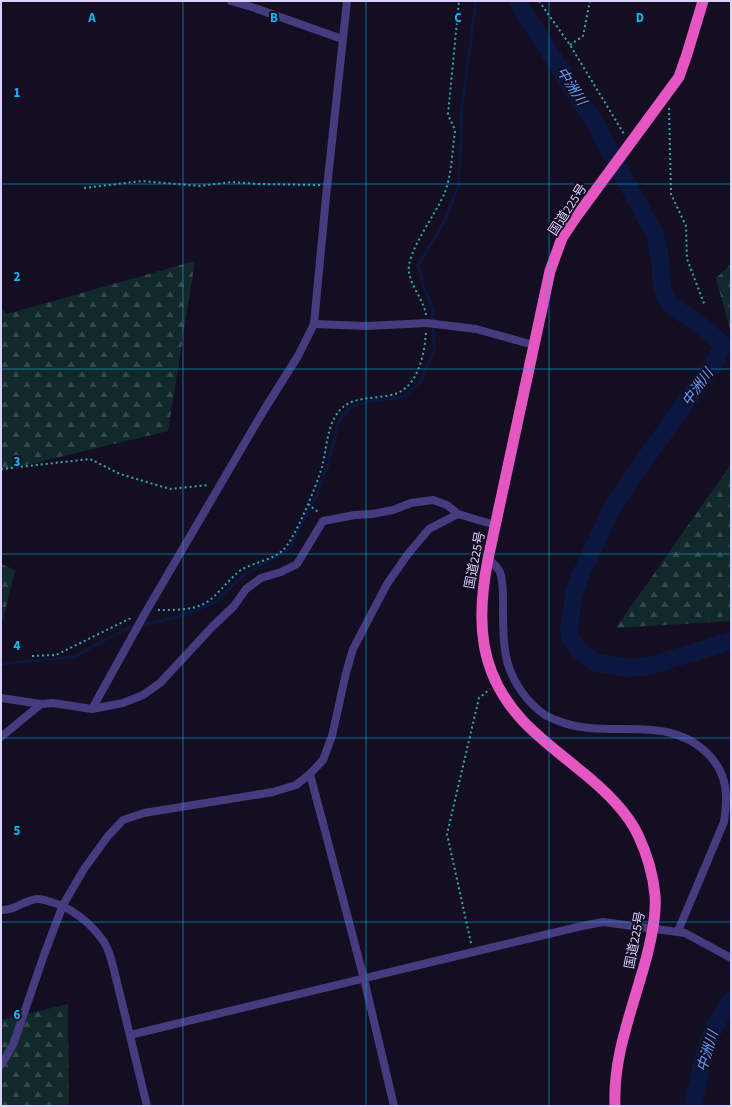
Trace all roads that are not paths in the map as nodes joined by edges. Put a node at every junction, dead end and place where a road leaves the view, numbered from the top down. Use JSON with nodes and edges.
{"nodes":[{"id":1,"x":232,"y":1,"type":"edge"},
{"id":2,"x":347,"y":1,"type":"edge"},
{"id":3,"x":703,"y":1,"type":"edge"},
{"id":4,"x":256,"y":4,"type":"edge"},
{"id":5,"x":342,"y":40,"type":"junction"},
{"id":6,"x":314,"y":324,"type":"junction"},
{"id":7,"x":534,"y":345,"type":"junction"},
{"id":8,"x":458,"y":514,"type":"junction"},
{"id":9,"x":495,"y":525,"type":"junction"},
{"id":10,"x":488,"y":559,"type":"junction"},
{"id":11,"x":1,"y":698,"type":"edge"},
{"id":12,"x":41,"y":704,"type":"junction"},
{"id":13,"x":92,"y":709,"type":"junction"},
{"id":14,"x":1,"y":737,"type":"edge"},
{"id":15,"x":310,"y":774,"type":"junction"},
{"id":16,"x":64,"y":905,"type":"junction"},
{"id":17,"x":1,"y":910,"type":"edge"},
{"id":18,"x":653,"y":928,"type":"junction"},
{"id":19,"x":678,"y":931,"type":"junction"},
{"id":20,"x":731,"y":958,"type":"edge"},
{"id":21,"x":364,"y":979,"type":"junction"},
{"id":22,"x":130,"y":1035,"type":"junction"},
{"id":23,"x":1,"y":1065,"type":"edge"},
{"id":24,"x":147,"y":1106,"type":"edge"},
{"id":25,"x":394,"y":1106,"type":"edge"},
{"id":26,"x":615,"y":1106,"type":"edge"}],
"edges":[{"from":1,"to":4,"type":"street"},
{"from":2,"to":5,"type":"street"},
{"from":3,"to":7,"type":"highway","name":"国道225号"},
{"from":4,"to":5,"type":"street"},
{"from":5,"to":6,"type":"street"},
{"from":6,"to":7,"type":"street"},
{"from":6,"to":13,"type":"street"},
{"from":7,"to":9,"type":"highway","name":"国道225号"},
{"from":8,"to":9,"type":"street"},
{"from":8,"to":13,"type":"street"},
{"from":8,"to":15,"type":"street"},
{"from":9,"to":10,"type":"highway","name":"国道225号"},
{"from":10,"to":18,"type":"highway","name":"国道225号"},
{"from":10,"to":19,"type":"street"},
{"from":11,"to":12,"type":"street"},
{"from":12,"to":13,"type":"street"},
{"from":12,"to":14,"type":"street"},
{"from":15,"to":16,"type":"street"},
{"from":15,"to":21,"type":"street"},
{"from":16,"to":17,"type":"street"},
{"from":16,"to":22,"type":"street"},
{"from":16,"to":23,"type":"street"},
{"from":18,"to":19,"type":"street"},
{"from":18,"to":21,"type":"street"},
{"from":18,"to":26,"type":"highway","name":"国道225号"},
{"from":19,"to":20,"type":"street"},
{"from":21,"to":22,"type":"street"},
{"from":21,"to":25,"type":"street"},
{"from":22,"to":24,"type":"street"}]}
